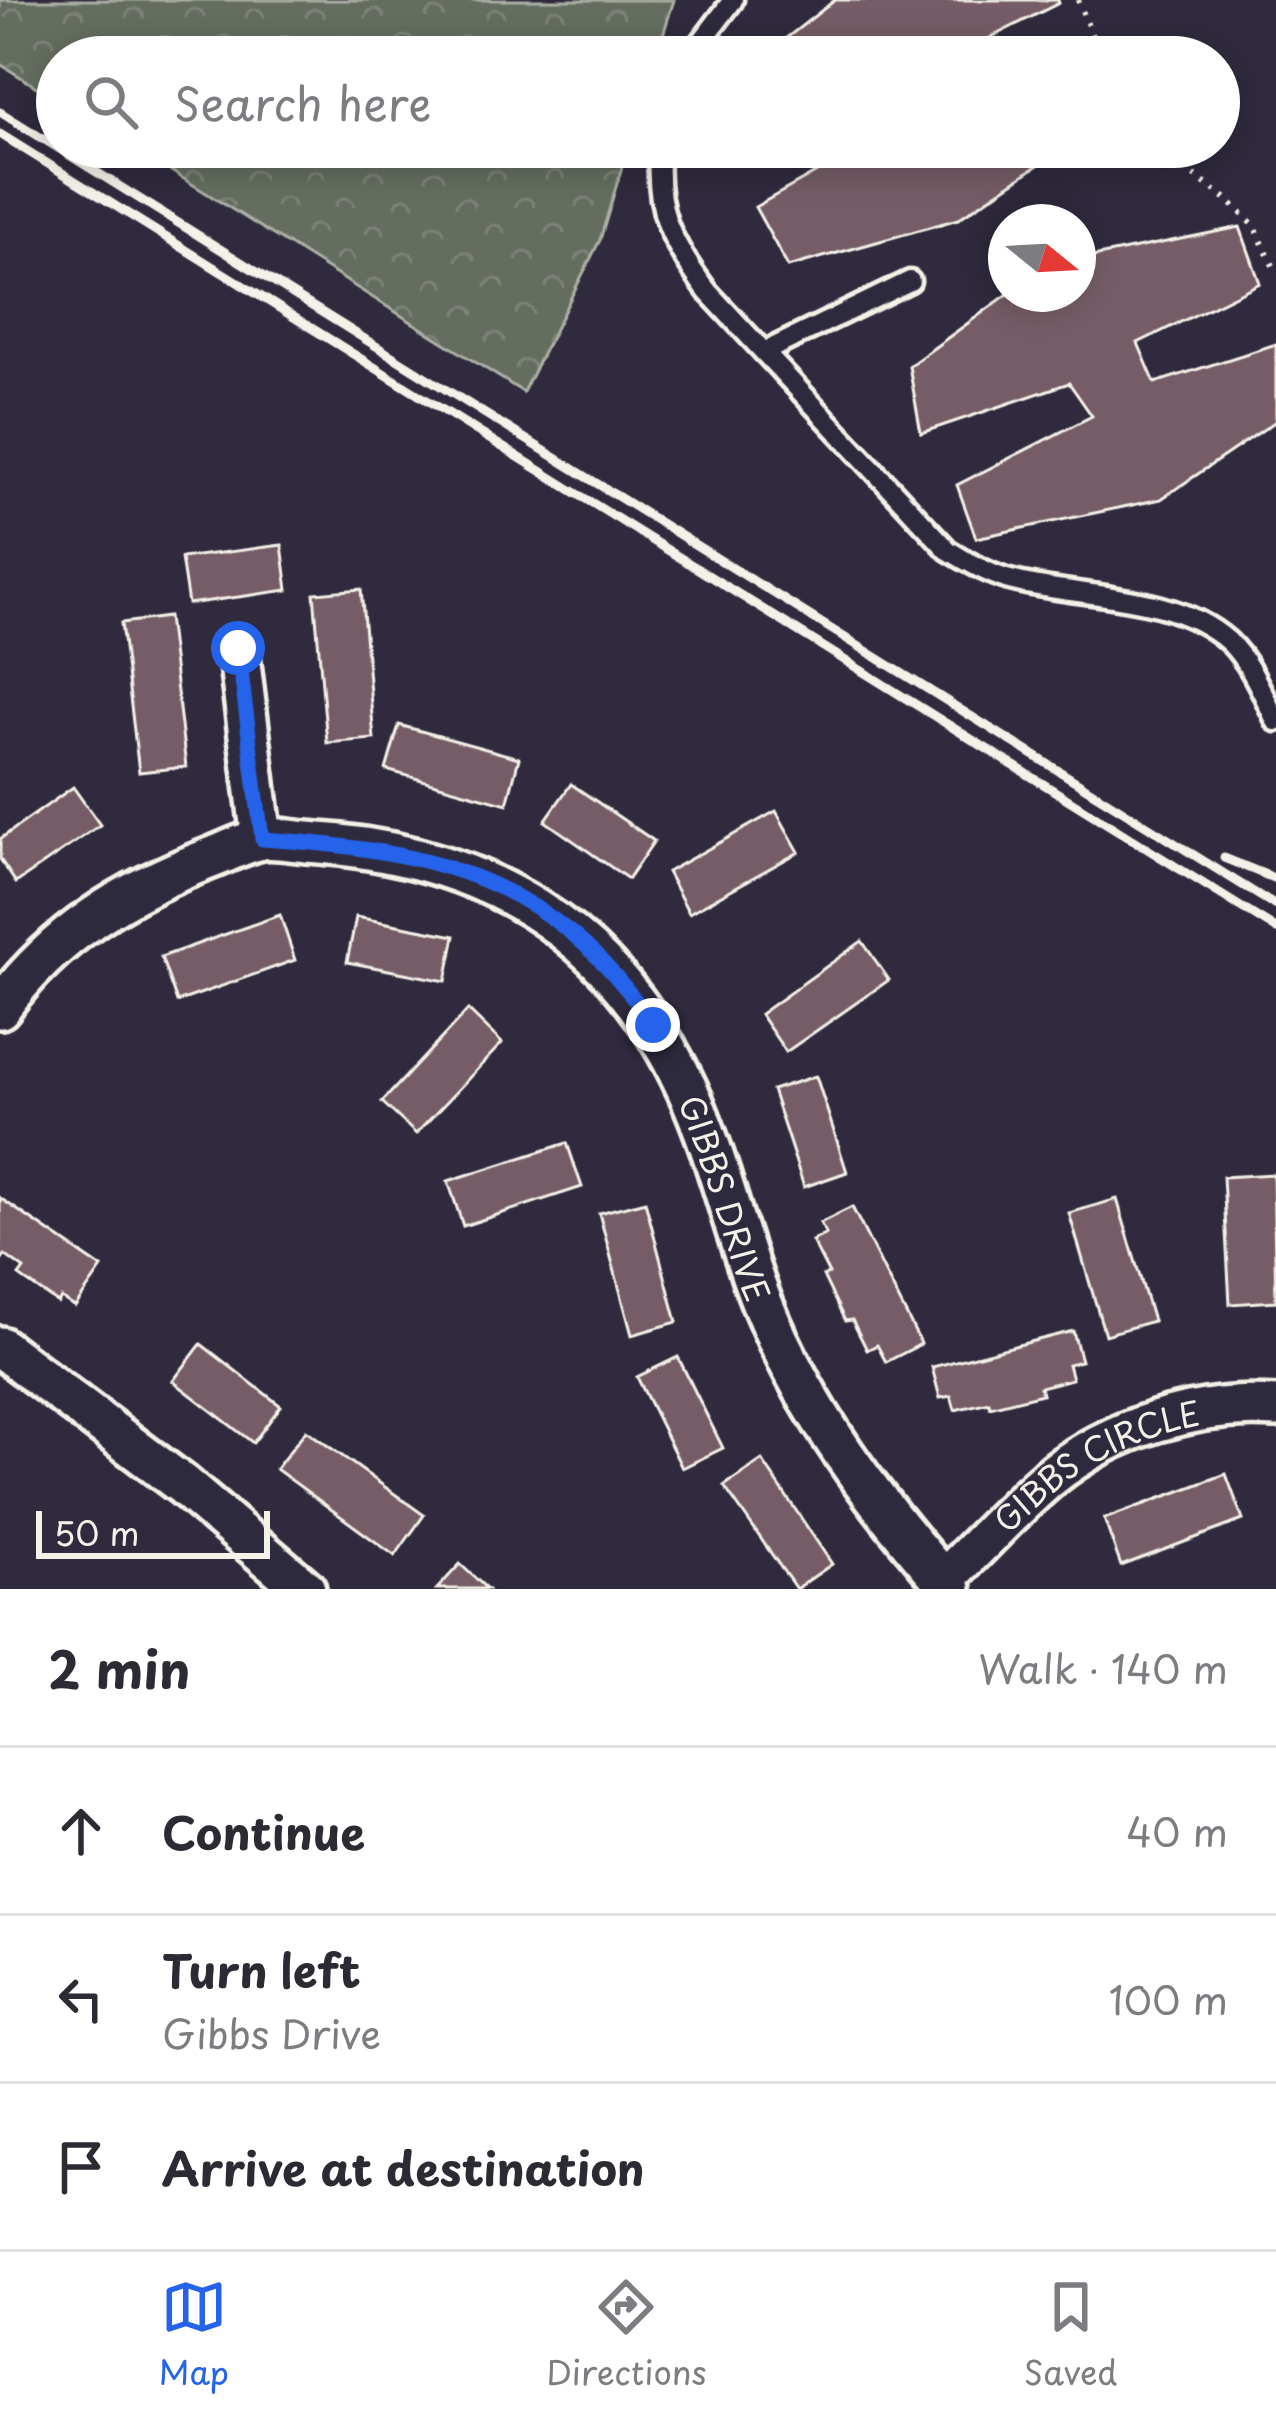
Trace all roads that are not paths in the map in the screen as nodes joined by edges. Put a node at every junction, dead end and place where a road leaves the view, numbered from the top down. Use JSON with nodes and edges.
{"nodes":[{"id":1,"x":733,"y":0,"type":"edge"},
{"id":2,"x":706,"y":36,"type":"edge"},
{"id":3,"x":657,"y":168,"type":"edge"},
{"id":4,"x":910,"y":281,"type":"dead end"},
{"id":5,"x":764,"y":352,"type":"junction"},
{"id":6,"x":238,"y":648,"type":"dead end"},
{"id":7,"x":1276,"y":721,"type":"edge"},
{"id":8,"x":262,"y":839,"type":"junction"},
{"id":9,"x":0,"y":1008,"type":"edge"},
{"id":10,"x":0,"y":1348,"type":"edge"},
{"id":11,"x":1276,"y":1407,"type":"edge"},
{"id":12,"x":947,"y":1585,"type":"edge"},
{"id":13,"x":305,"y":1589,"type":"edge"}],
"edges":[{"from":1,"to":2,"type":"lane"},
{"from":3,"to":5,"type":"lane"},
{"from":4,"to":5,"type":"lane"},
{"from":5,"to":7,"type":"lane"},
{"from":6,"to":8,"type":"street"},
{"from":8,"to":9,"type":"street","name":"GIBBS DRIVE"},
{"from":8,"to":12,"type":"street","name":"GIBBS DRIVE"},
{"from":10,"to":13,"type":"street"},
{"from":11,"to":12,"type":"street","name":"GIBBS CIRCLE"}]}
